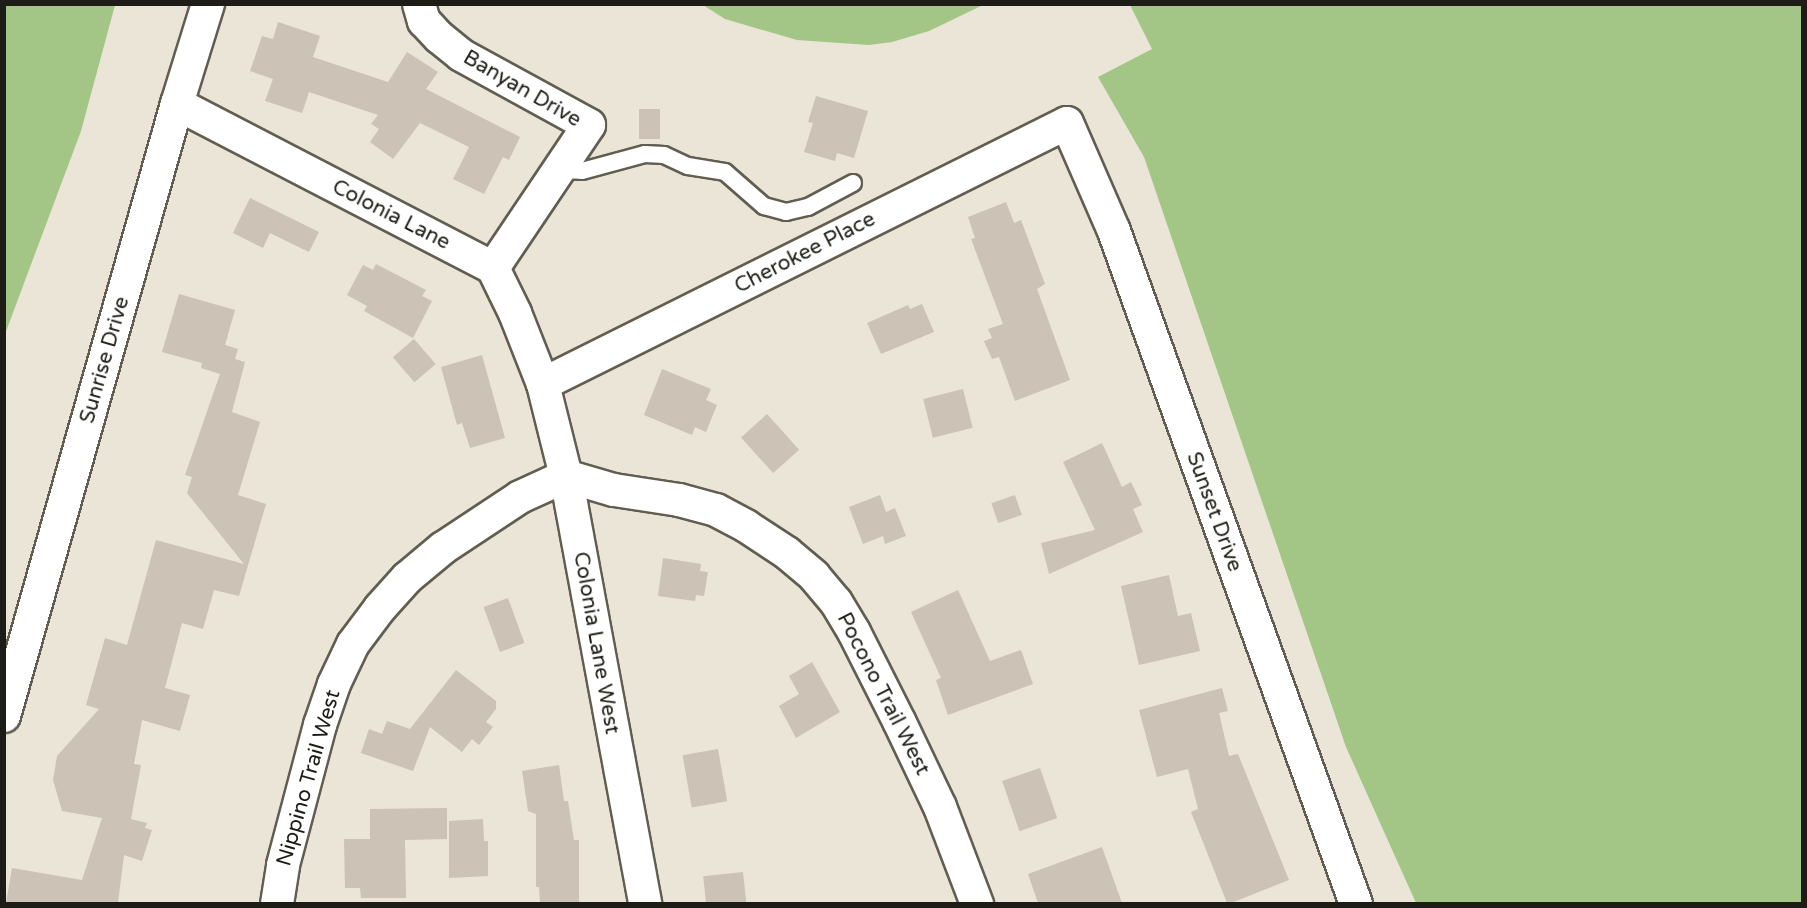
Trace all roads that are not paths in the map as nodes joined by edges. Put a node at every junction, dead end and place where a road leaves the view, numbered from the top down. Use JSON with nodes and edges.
{"nodes":[{"id":1,"x":208,"y":4,"type":"edge"},
{"id":2,"x":419,"y":4,"type":"edge"},
{"id":3,"x":177,"y":104,"type":"junction"},
{"id":4,"x":1067,"y":123,"type":"joint"},
{"id":5,"x":558,"y":170,"type":"junction"},
{"id":6,"x":853,"y":183,"type":"dead end"},
{"id":7,"x":493,"y":268,"type":"junction"},
{"id":8,"x":543,"y":384,"type":"junction"},
{"id":9,"x":566,"y":476,"type":"junction"},
{"id":10,"x":4,"y":716,"type":"edge"},
{"id":11,"x":277,"y":903,"type":"edge"},
{"id":12,"x":645,"y":903,"type":"edge"},
{"id":13,"x":977,"y":903,"type":"edge"},
{"id":14,"x":1356,"y":903,"type":"edge"}],
"edges":[{"from":1,"to":3,"type":"street","name":"Sunrise Drive"},
{"from":2,"to":5,"type":"street","name":"Banyan Drive"},
{"from":3,"to":7,"type":"street","name":"Colonia Lane"},
{"from":3,"to":10,"type":"street","name":"Sunrise Drive"},
{"from":4,"to":8,"type":"street","name":"Cherokee Place"},
{"from":4,"to":14,"type":"street","name":"Sunset Drive"},
{"from":5,"to":6,"type":"lane"},
{"from":5,"to":7,"type":"street","name":"Banyan Drive"},
{"from":7,"to":8,"type":"street"},
{"from":8,"to":9,"type":"street","name":"Colonia Lane West"},
{"from":9,"to":11,"type":"street","name":"Nippino Trail West"},
{"from":9,"to":12,"type":"street","name":"Colonia Lane West"},
{"from":9,"to":13,"type":"street","name":"Pocono Trail West"}]}
